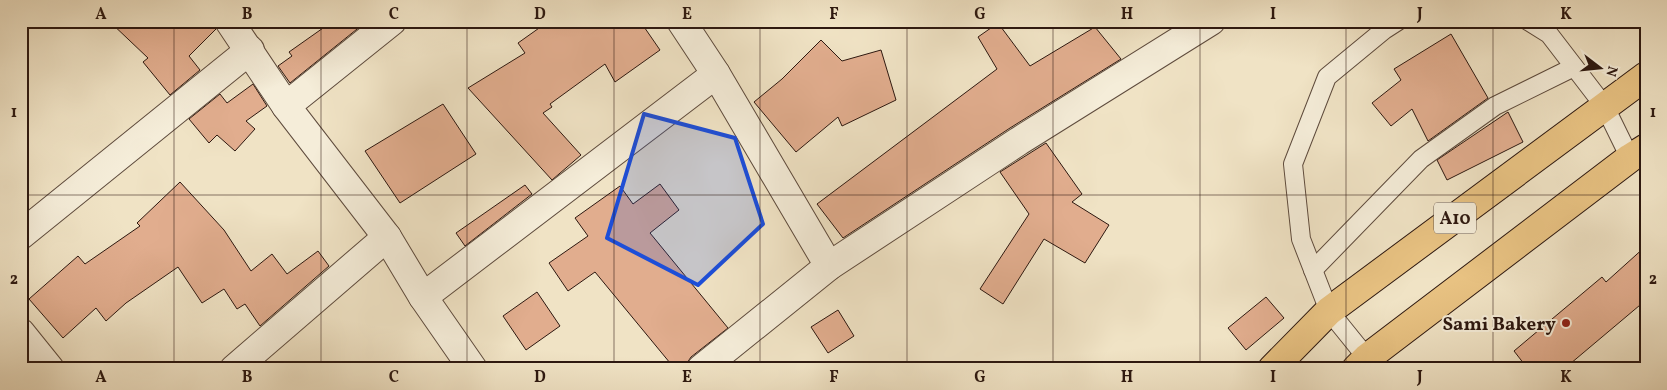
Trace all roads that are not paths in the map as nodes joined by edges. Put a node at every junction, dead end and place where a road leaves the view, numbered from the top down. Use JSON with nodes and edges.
{"nodes":[{"id":1,"x":229,"y":21,"type":"edge"},
{"id":2,"x":392,"y":21,"type":"edge"},
{"id":3,"x":681,"y":21,"type":"edge"},
{"id":4,"x":1211,"y":21,"type":"edge"},
{"id":5,"x":1398,"y":21,"type":"edge"},
{"id":6,"x":1528,"y":21,"type":"edge"},
{"id":7,"x":250,"y":50,"type":"junction"},
{"id":8,"x":1574,"y":67,"type":"junction"},
{"id":9,"x":716,"y":74,"type":"junction"},
{"id":10,"x":1646,"y":76,"type":"edge"},
{"id":11,"x":286,"y":106,"type":"junction"},
{"id":12,"x":1604,"y":107,"type":"junction"},
{"id":13,"x":1638,"y":153,"type":"edge"},
{"id":14,"x":21,"y":235,"type":"edge"},
{"id":15,"x":387,"y":237,"type":"junction"},
{"id":16,"x":829,"y":266,"type":"junction"},
{"id":17,"x":1313,"y":270,"type":"junction"},
{"id":18,"x":423,"y":297,"type":"junction"},
{"id":19,"x":1329,"y":312,"type":"junction"},
{"id":20,"x":21,"y":333,"type":"edge"},
{"id":21,"x":1362,"y":363,"type":"edge"},
{"id":22,"x":472,"y":368,"type":"edge"},
{"id":23,"x":50,"y":369,"type":"edge"},
{"id":24,"x":234,"y":369,"type":"edge"},
{"id":25,"x":701,"y":369,"type":"edge"},
{"id":26,"x":1272,"y":369,"type":"edge"}],
"edges":[{"from":1,"to":7,"type":"street"},
{"from":2,"to":11,"type":"street"},
{"from":3,"to":9,"type":"street"},
{"from":4,"to":16,"type":"street"},
{"from":5,"to":17,"type":"lane"},
{"from":6,"to":8,"type":"lane"},
{"from":7,"to":11,"type":"street"},
{"from":7,"to":14,"type":"street"},
{"from":8,"to":12,"type":"lane"},
{"from":8,"to":17,"type":"lane"},
{"from":9,"to":16,"type":"street"},
{"from":9,"to":18,"type":"street"},
{"from":10,"to":12,"type":"highway","number":"A10"},
{"from":11,"to":15,"type":"street"},
{"from":12,"to":13,"type":"lane"},
{"from":12,"to":19,"type":"highway","number":"A10"},
{"from":13,"to":21,"type":"highway"},
{"from":15,"to":18,"type":"street"},
{"from":15,"to":24,"type":"street"},
{"from":16,"to":25,"type":"street"},
{"from":17,"to":19,"type":"lane"},
{"from":18,"to":22,"type":"street"},
{"from":19,"to":21,"type":"lane"},
{"from":19,"to":26,"type":"highway","number":"A10"},
{"from":20,"to":23,"type":"street"}]}
